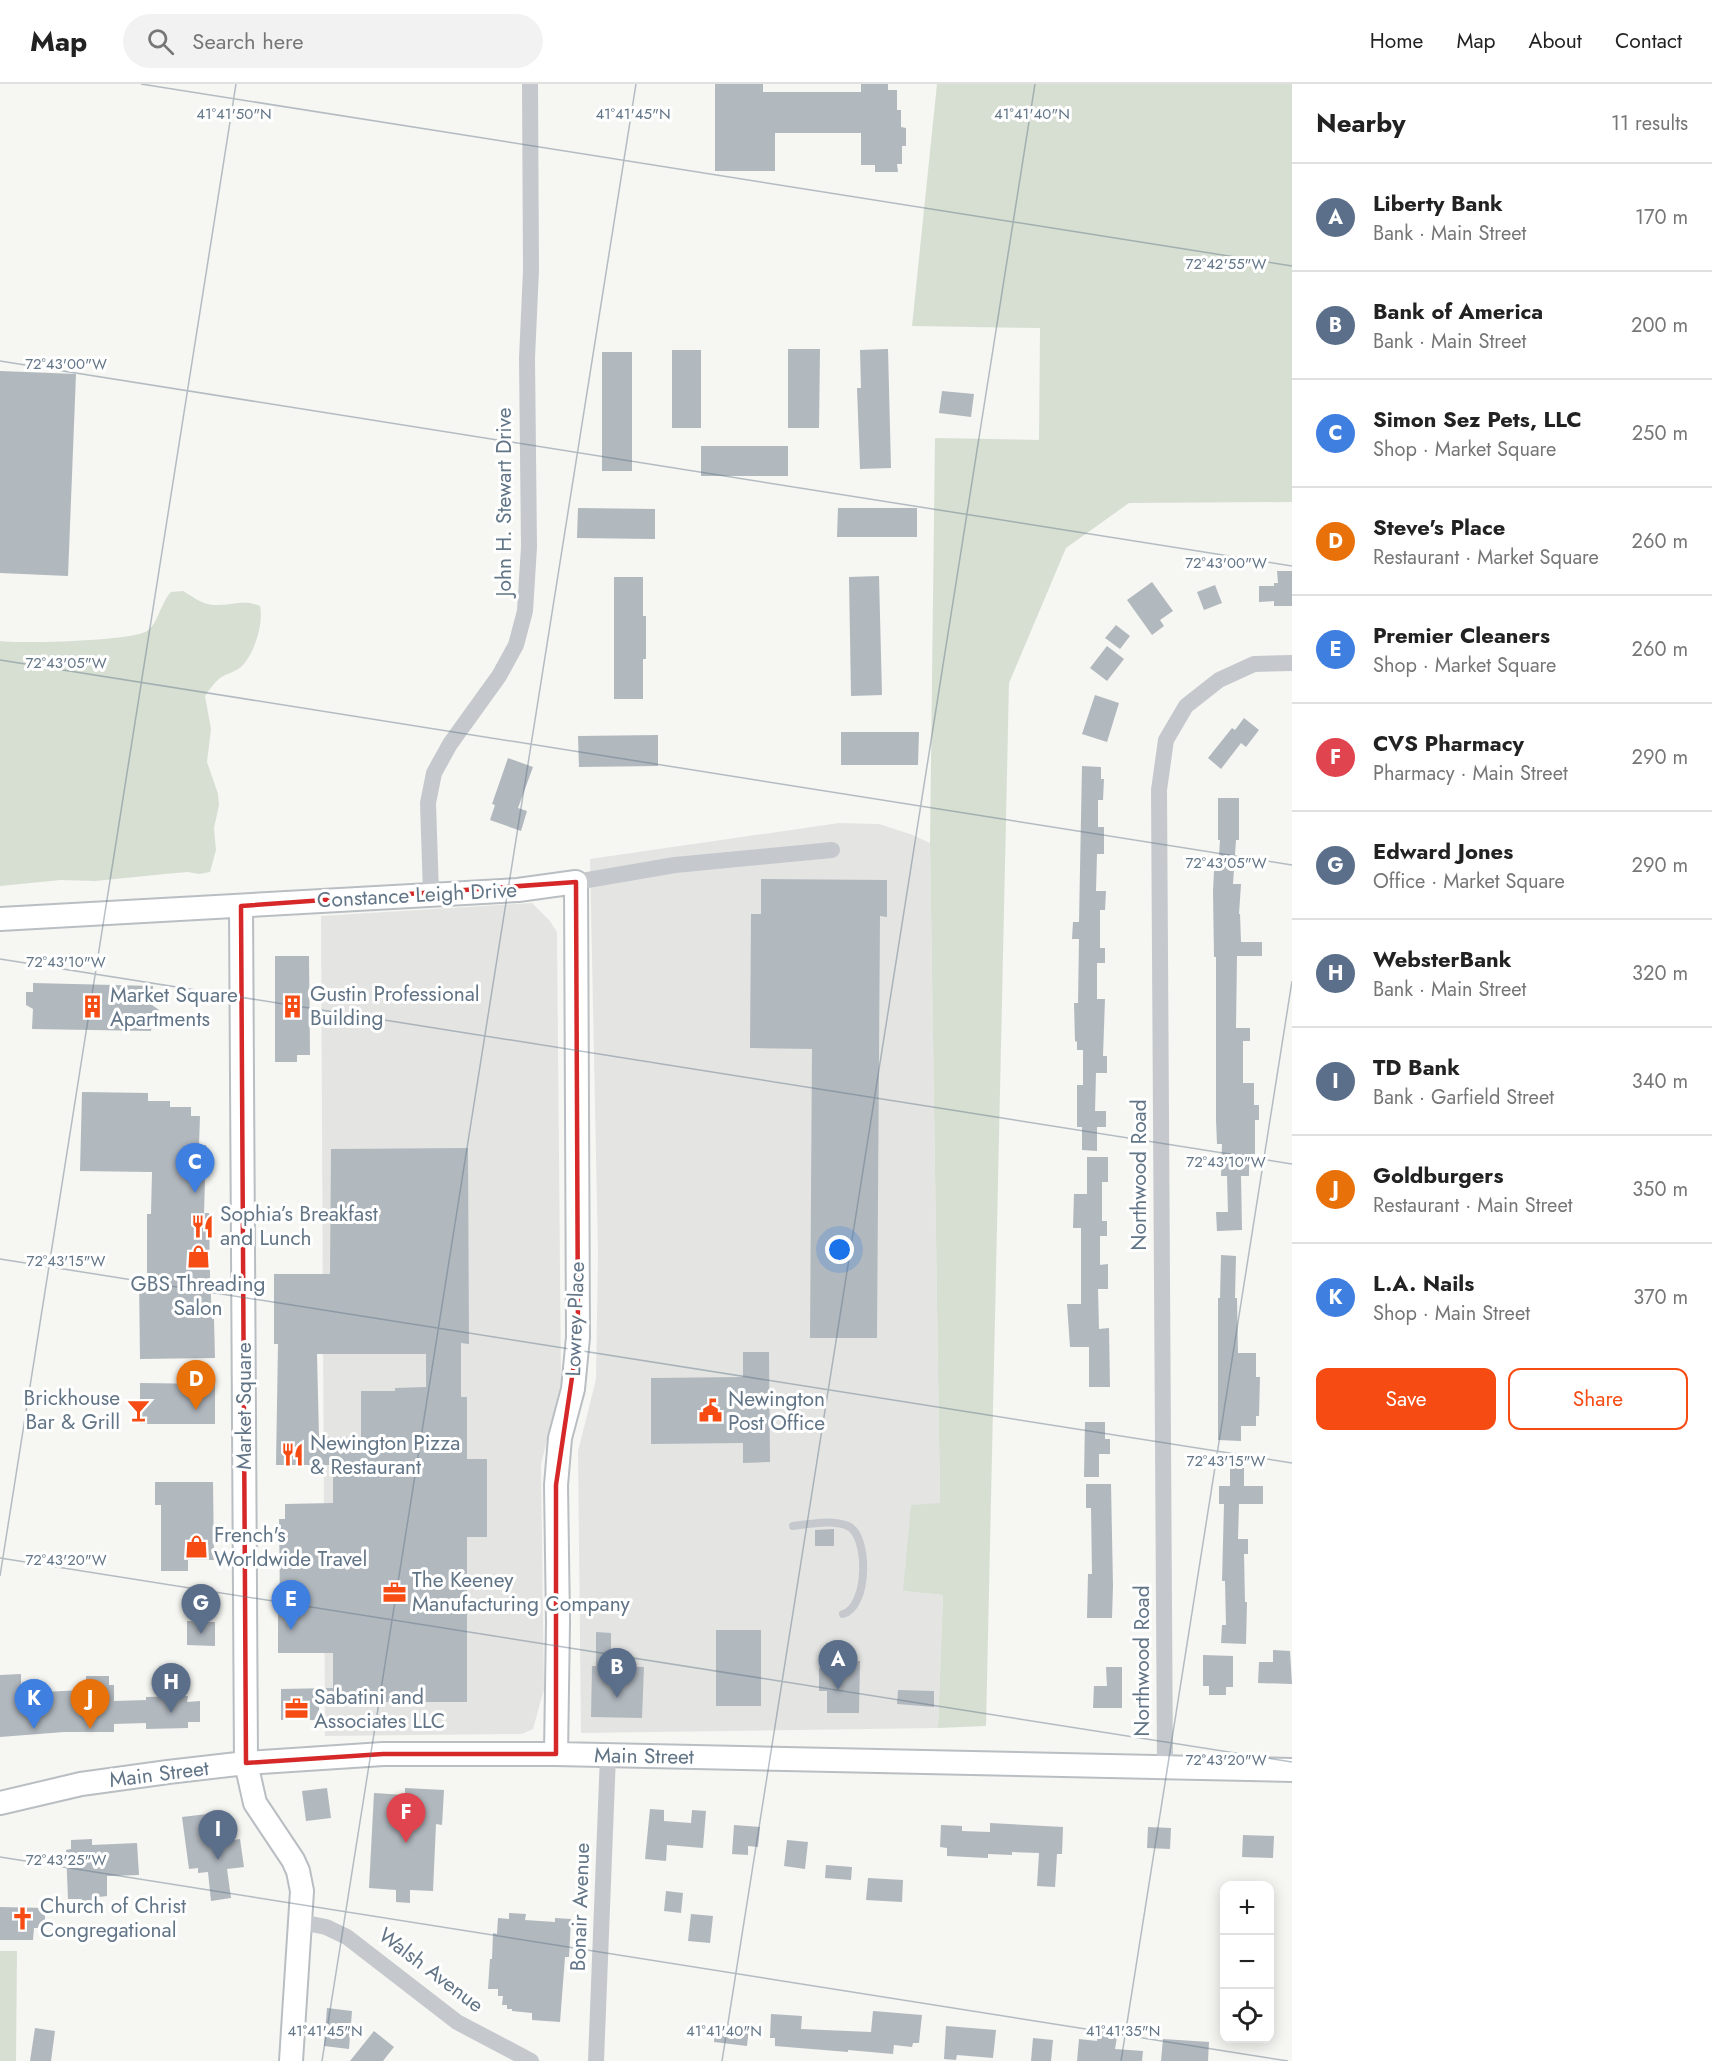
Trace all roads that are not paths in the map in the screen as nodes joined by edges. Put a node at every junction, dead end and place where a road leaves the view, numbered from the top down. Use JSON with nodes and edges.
{"nodes":[{"id":1,"x":530,"y":84,"type":"edge"},
{"id":2,"x":1292,"y":663,"type":"edge"},
{"id":3,"x":832,"y":850,"type":"dead end"},
{"id":4,"x":576,"y":882,"type":"junction"},
{"id":5,"x":431,"y":894,"type":"junction"},
{"id":6,"x":241,"y":906,"type":"junction"},
{"id":7,"x":0,"y":919,"type":"edge"},
{"id":8,"x":793,"y":1526,"type":"dead end"},
{"id":9,"x":843,"y":1614,"type":"dead end"},
{"id":10,"x":556,"y":1754,"type":"junction"},
{"id":11,"x":608,"y":1755,"type":"junction"},
{"id":12,"x":246,"y":1763,"type":"junction"},
{"id":13,"x":1165,"y":1768,"type":"junction"},
{"id":14,"x":1292,"y":1770,"type":"edge"},
{"id":15,"x":0,"y":1803,"type":"edge"},
{"id":16,"x":301,"y":1922,"type":"junction"},
{"id":17,"x":291,"y":2061,"type":"edge"},
{"id":18,"x":531,"y":2061,"type":"edge"},
{"id":19,"x":596,"y":2061,"type":"edge"}],
"edges":[{"from":1,"to":5,"type":"street","name":"John H. Stewart Drive"},
{"from":2,"to":13,"type":"street","name":"Northwood Road"},
{"from":3,"to":4,"type":"street","name":"Constance Leigh Drive"},
{"from":4,"to":5,"type":"street","name":"Constance Leigh Drive"},
{"from":4,"to":10,"type":"street","name":"Lowrey Place"},
{"from":5,"to":6,"type":"street","name":"Constance Leigh Drive"},
{"from":6,"to":7,"type":"street","name":"Constance Leigh Drive"},
{"from":6,"to":12,"type":"street","name":"Market Square"},
{"from":8,"to":9,"type":"lane"},
{"from":10,"to":11,"type":"street","name":"Main Street"},
{"from":10,"to":12,"type":"street","name":"Main Street"},
{"from":11,"to":13,"type":"street","name":"Main Street"},
{"from":11,"to":19,"type":"street","name":"Bonair Avenue"},
{"from":12,"to":15,"type":"street","name":"Main Street"},
{"from":12,"to":16,"type":"street","name":"Market Square"},
{"from":13,"to":14,"type":"street","name":"Main Street"},
{"from":16,"to":17,"type":"street","name":"Market Square"},
{"from":16,"to":18,"type":"street","name":"Walsh Avenue"}]}
